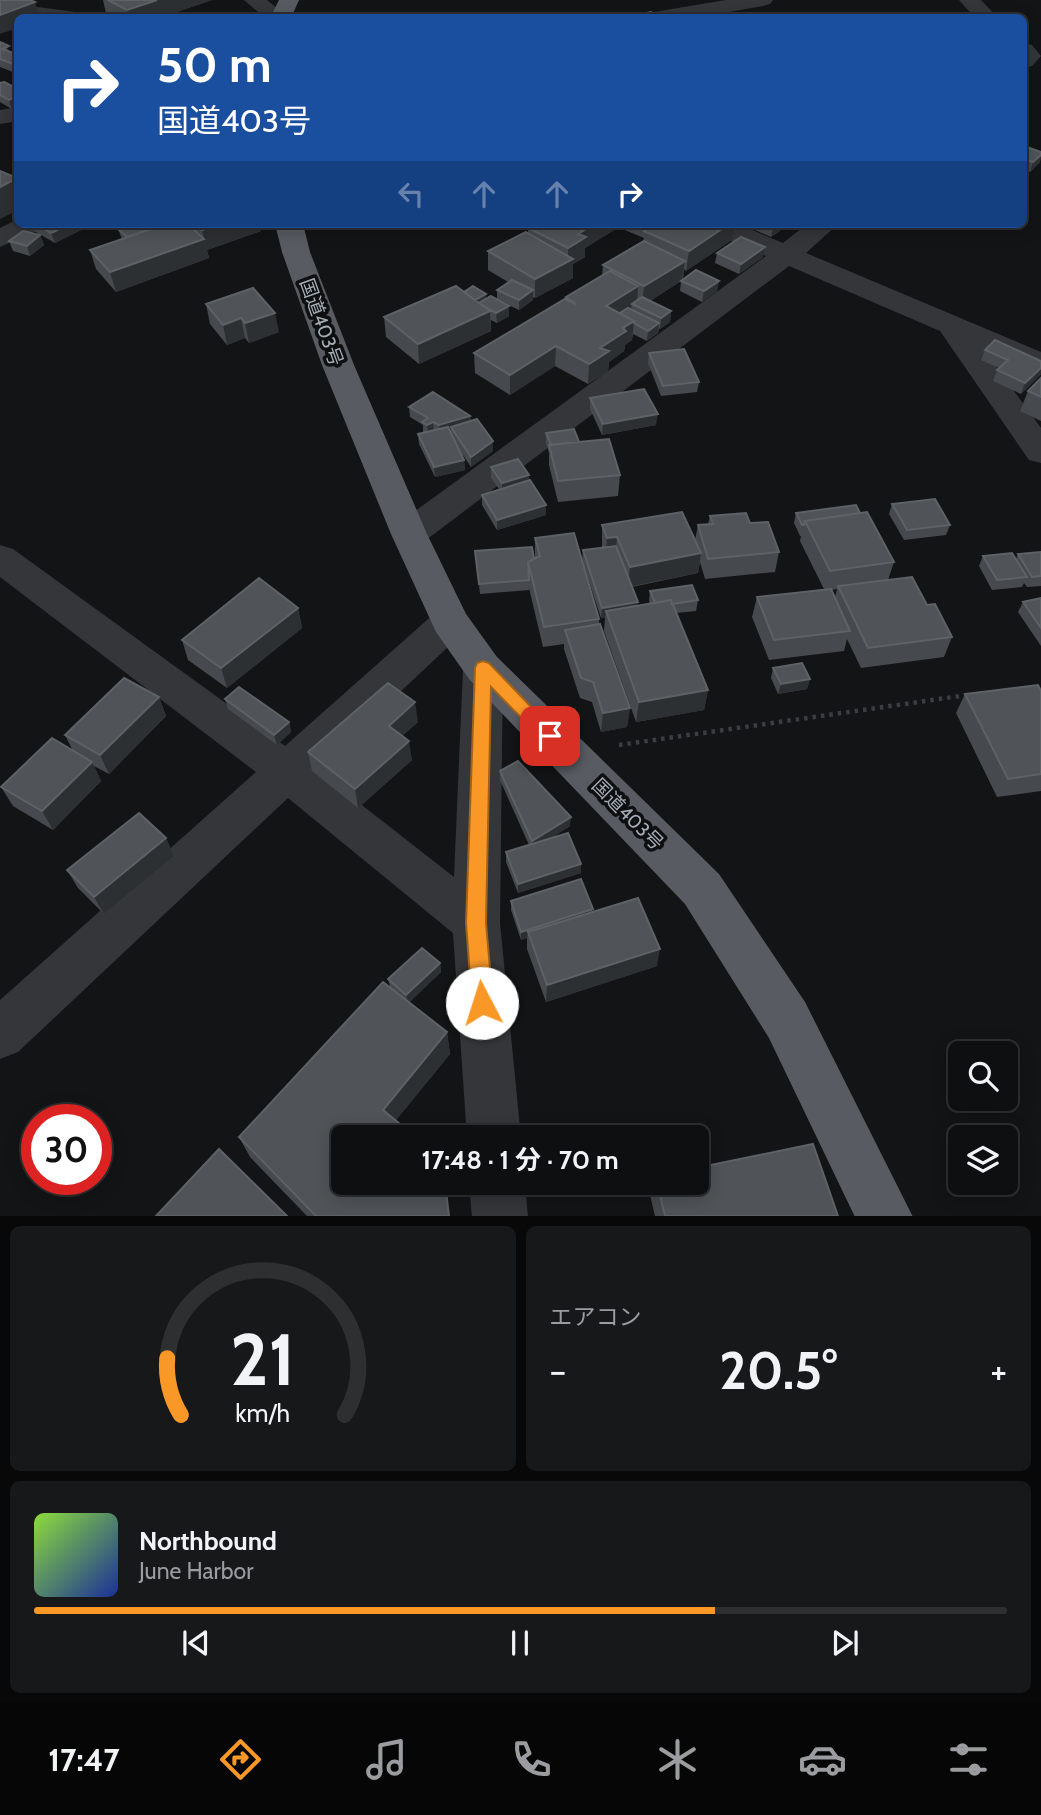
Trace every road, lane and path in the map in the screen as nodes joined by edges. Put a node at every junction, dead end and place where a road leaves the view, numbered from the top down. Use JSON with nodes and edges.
{"nodes":[{"id":1,"x":254,"y":0,"type":"edge"},
{"id":2,"x":763,"y":0,"type":"edge"},
{"id":3,"x":969,"y":0,"type":"edge"},
{"id":4,"x":0,"y":5,"type":"edge"},
{"id":5,"x":68,"y":14,"type":"edge"},
{"id":6,"x":273,"y":14,"type":"edge"},
{"id":7,"x":678,"y":14,"type":"edge"},
{"id":8,"x":984,"y":14,"type":"edge"},
{"id":9,"x":21,"y":228,"type":"edge"},
{"id":10,"x":290,"y":228,"type":"edge"},
{"id":11,"x":725,"y":228,"type":"edge"},
{"id":12,"x":819,"y":228,"type":"edge"},
{"id":13,"x":0,"y":239,"type":"edge"},
{"id":14,"x":787,"y":254,"type":"junction"},
{"id":15,"x":950,"y":324,"type":"junction"},
{"id":16,"x":1041,"y":363,"type":"edge"},
{"id":17,"x":1041,"y":452,"type":"edge"},
{"id":18,"x":409,"y":534,"type":"junction"},
{"id":19,"x":0,"y":558,"type":"edge"},
{"id":20,"x":450,"y":622,"type":"junction"},
{"id":21,"x":483,"y":668,"type":"junction"},
{"id":22,"x":973,"y":694,"type":"edge"},
{"id":23,"x":567,"y":753,"type":"junction"},
{"id":24,"x":286,"y":771,"type":"junction"},
{"id":25,"x":476,"y":923,"type":"junction"},
{"id":26,"x":0,"y":1034,"type":"edge"},
{"id":27,"x":493,"y":1125,"type":"edge"},
{"id":28,"x":499,"y":1195,"type":"edge"},
{"id":29,"x":500,"y":1216,"type":"edge"},
{"id":30,"x":885,"y":1216,"type":"edge"}],
"edges":[{"from":1,"to":6,"type":"street"},
{"from":2,"to":7,"type":"street"},
{"from":3,"to":8,"type":"street"},
{"from":4,"to":5,"type":"lane"},
{"from":9,"to":13,"type":"street"},
{"from":10,"to":18,"type":"highway","name":"国道403号"},
{"from":11,"to":14,"type":"street"},
{"from":12,"to":14,"type":"street"},
{"from":14,"to":15,"type":"street"},
{"from":14,"to":18,"type":"street"},
{"from":15,"to":16,"type":"street"},
{"from":15,"to":17,"type":"street"},
{"from":18,"to":20,"type":"highway","name":"国道403号"},
{"from":19,"to":24,"type":"street"},
{"from":20,"to":21,"type":"highway","name":"国道403号"},
{"from":20,"to":24,"type":"street"},
{"from":21,"to":23,"type":"highway","name":"国道403号"},
{"from":21,"to":25,"type":"street"},
{"from":22,"to":23,"type":"path"},
{"from":23,"to":30,"type":"highway","name":"国道403号"},
{"from":24,"to":25,"type":"street"},
{"from":24,"to":26,"type":"street"},
{"from":25,"to":27,"type":"street"},
{"from":28,"to":29,"type":"street"}]}
